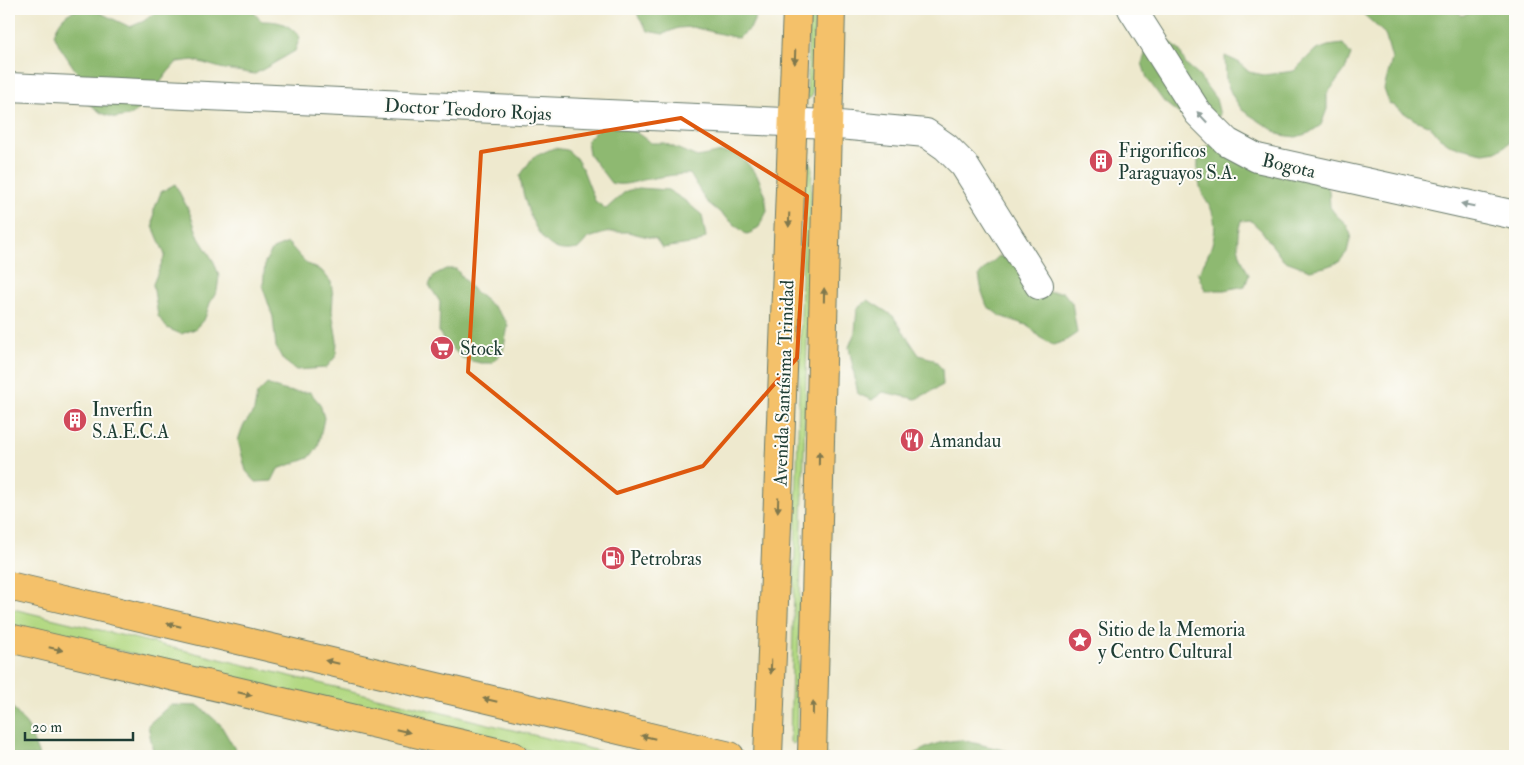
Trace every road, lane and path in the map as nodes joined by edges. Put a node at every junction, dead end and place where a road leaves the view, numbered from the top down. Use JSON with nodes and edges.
{"nodes":[{"id":1,"x":797,"y":9,"type":"edge"},
{"id":2,"x":831,"y":9,"type":"edge"},
{"id":3,"x":1132,"y":9,"type":"edge"},
{"id":4,"x":9,"y":87,"type":"edge"},
{"id":5,"x":794,"y":123,"type":"junction"},
{"id":6,"x":828,"y":124,"type":"junction"},
{"id":7,"x":1515,"y":215,"type":"edge"},
{"id":8,"x":1039,"y":285,"type":"dead end"},
{"id":9,"x":9,"y":586,"type":"edge"},
{"id":10,"x":9,"y":638,"type":"edge"},
{"id":11,"x":513,"y":756,"type":"edge"},
{"id":12,"x":730,"y":756,"type":"edge"},
{"id":13,"x":768,"y":756,"type":"edge"},
{"id":14,"x":812,"y":756,"type":"edge"}],
"edges":[{"from":1,"to":5,"type":"main road","name":"Avenida Santísima Trinidad","one_way":true},
{"from":2,"to":6,"type":"main road","name":"Avenida Santísima Trinidad"},
{"from":7,"to":3,"type":"street","name":"Bogota","one_way":true},
{"from":4,"to":5,"type":"street","name":"Doctor Teodoro Rojas"},
{"from":5,"to":6,"type":"street","name":"Doctor Teodoro Rojas"},
{"from":5,"to":13,"type":"main road","name":"Avenida Santísima Trinidad","one_way":true},
{"from":6,"to":8,"type":"street","name":"Doctor Teodoro Rojas"},
{"from":14,"to":6,"type":"main road","name":"Avenida Santísima Trinidad","one_way":true},
{"from":12,"to":9,"type":"main road","one_way":true},
{"from":10,"to":11,"type":"main road","one_way":true}]}
